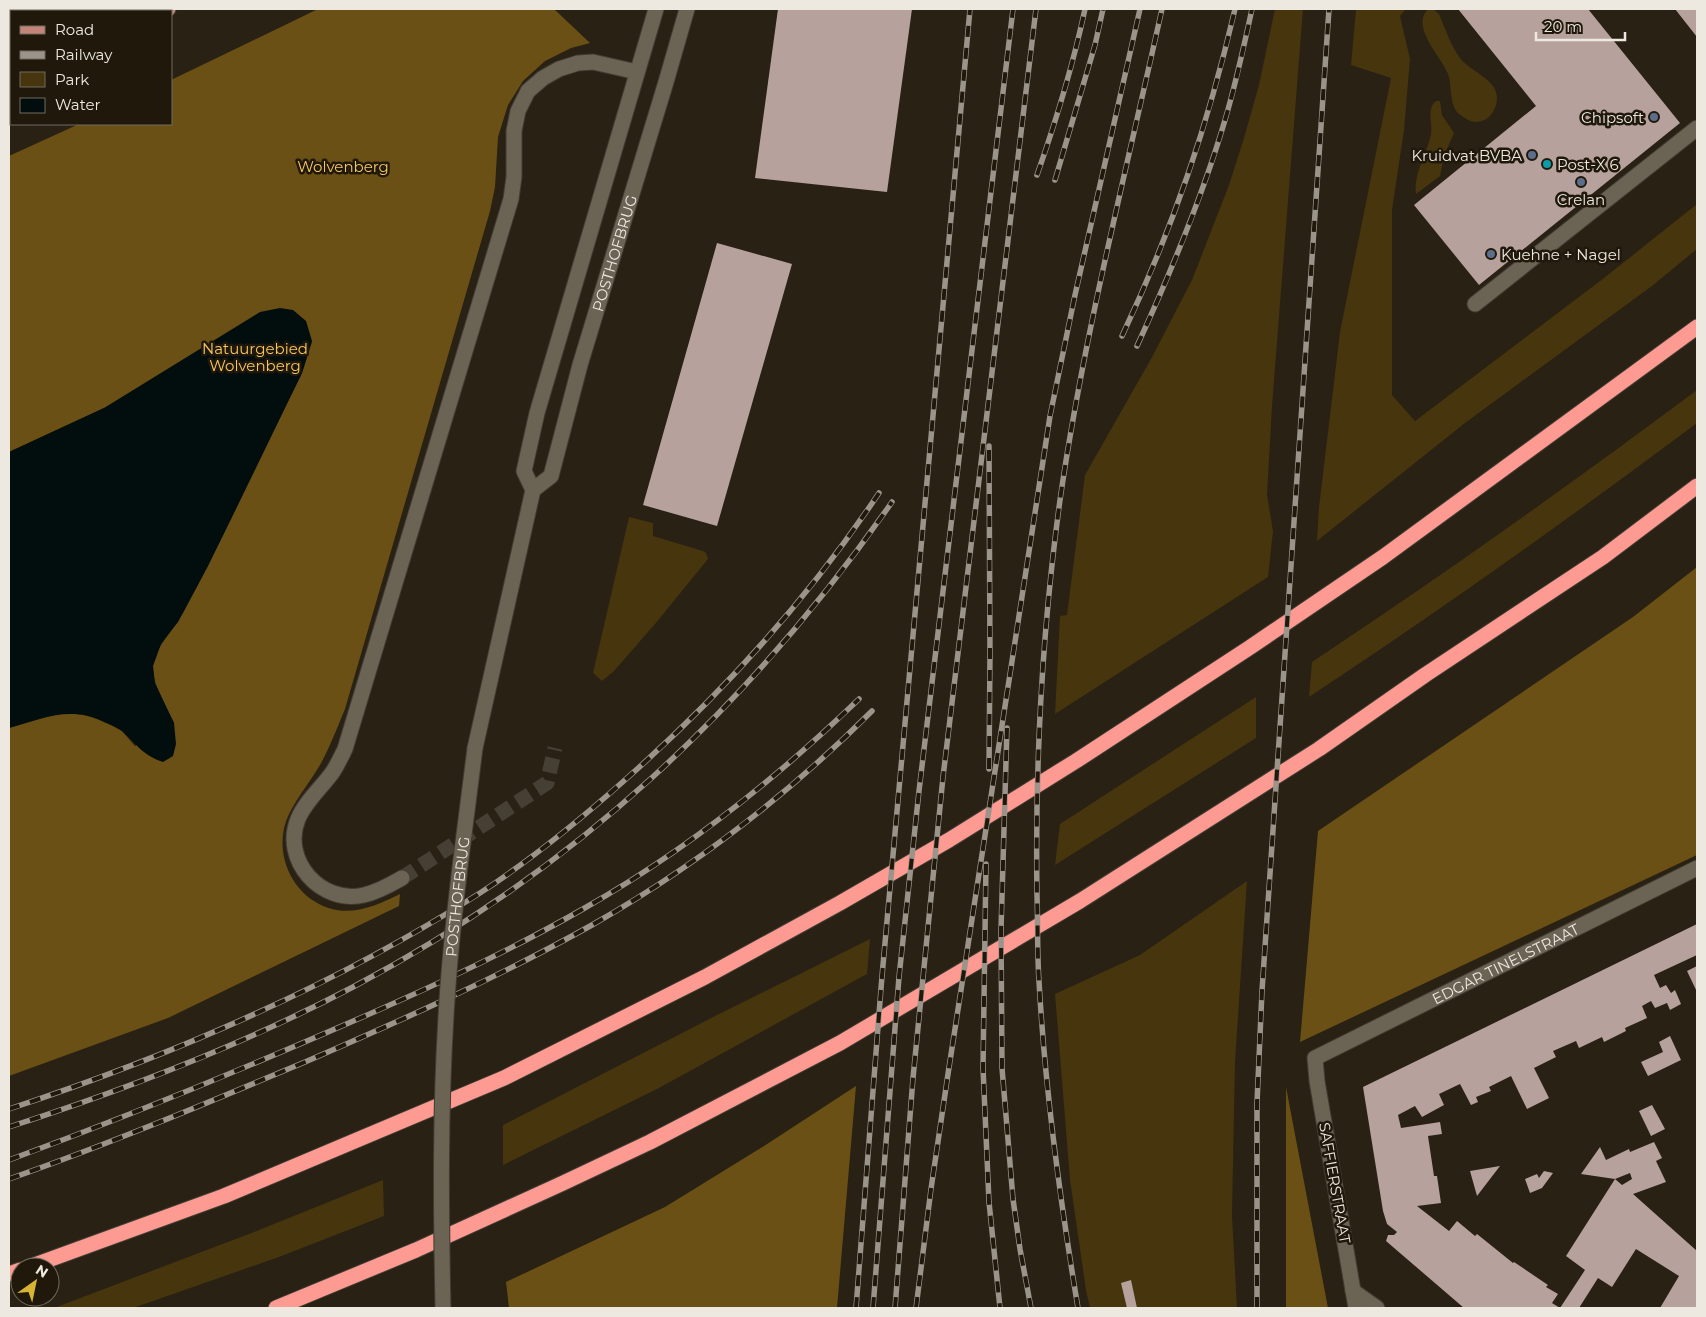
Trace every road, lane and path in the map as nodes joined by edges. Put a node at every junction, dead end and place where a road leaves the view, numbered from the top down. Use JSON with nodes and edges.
{"nodes":[{"id":1,"x":656,"y":9,"type":"edge"},
{"id":2,"x":687,"y":9,"type":"edge"},
{"id":3,"x":637,"y":72,"type":"junction"},
{"id":4,"x":1697,"y":128,"type":"edge"},
{"id":5,"x":1475,"y":304,"type":"dead end"},
{"id":6,"x":1697,"y":327,"type":"edge"},
{"id":7,"x":1697,"y":486,"type":"edge"},
{"id":8,"x":533,"y":490,"type":"junction"},
{"id":9,"x":1697,"y":868,"type":"edge"},
{"id":10,"x":402,"y":878,"type":"tunnel mouth"},
{"id":11,"x":1315,"y":1058,"type":"joint"},
{"id":12,"x":56,"y":1257,"type":"edge"},
{"id":13,"x":1353,"y":1291,"type":"junction"},
{"id":14,"x":276,"y":1308,"type":"edge"},
{"id":15,"x":443,"y":1308,"type":"edge"},
{"id":16,"x":1356,"y":1308,"type":"edge"},
{"id":17,"x":1377,"y":1308,"type":"edge"}],
"edges":[{"from":1,"to":3,"type":"street","name":"POSTHOFBRUG"},
{"from":2,"to":8,"type":"street","name":"POSTHOFBRUG"},
{"from":3,"to":8,"type":"street","name":"POSTHOFBRUG"},
{"from":3,"to":10,"type":"street"},
{"from":4,"to":5,"type":"street"},
{"from":6,"to":12,"type":"highway"},
{"from":7,"to":14,"type":"highway"},
{"from":8,"to":15,"type":"street","name":"POSTHOFBRUG","bridge":true},
{"from":9,"to":11,"type":"street","name":"EDGAR TINELSTRAAT"},
{"from":11,"to":13,"type":"street","name":"SAFFIERSTRAAT"},
{"from":13,"to":16,"type":"street","name":"SAFFIERSTRAAT"},
{"from":13,"to":17,"type":"street"}]}
